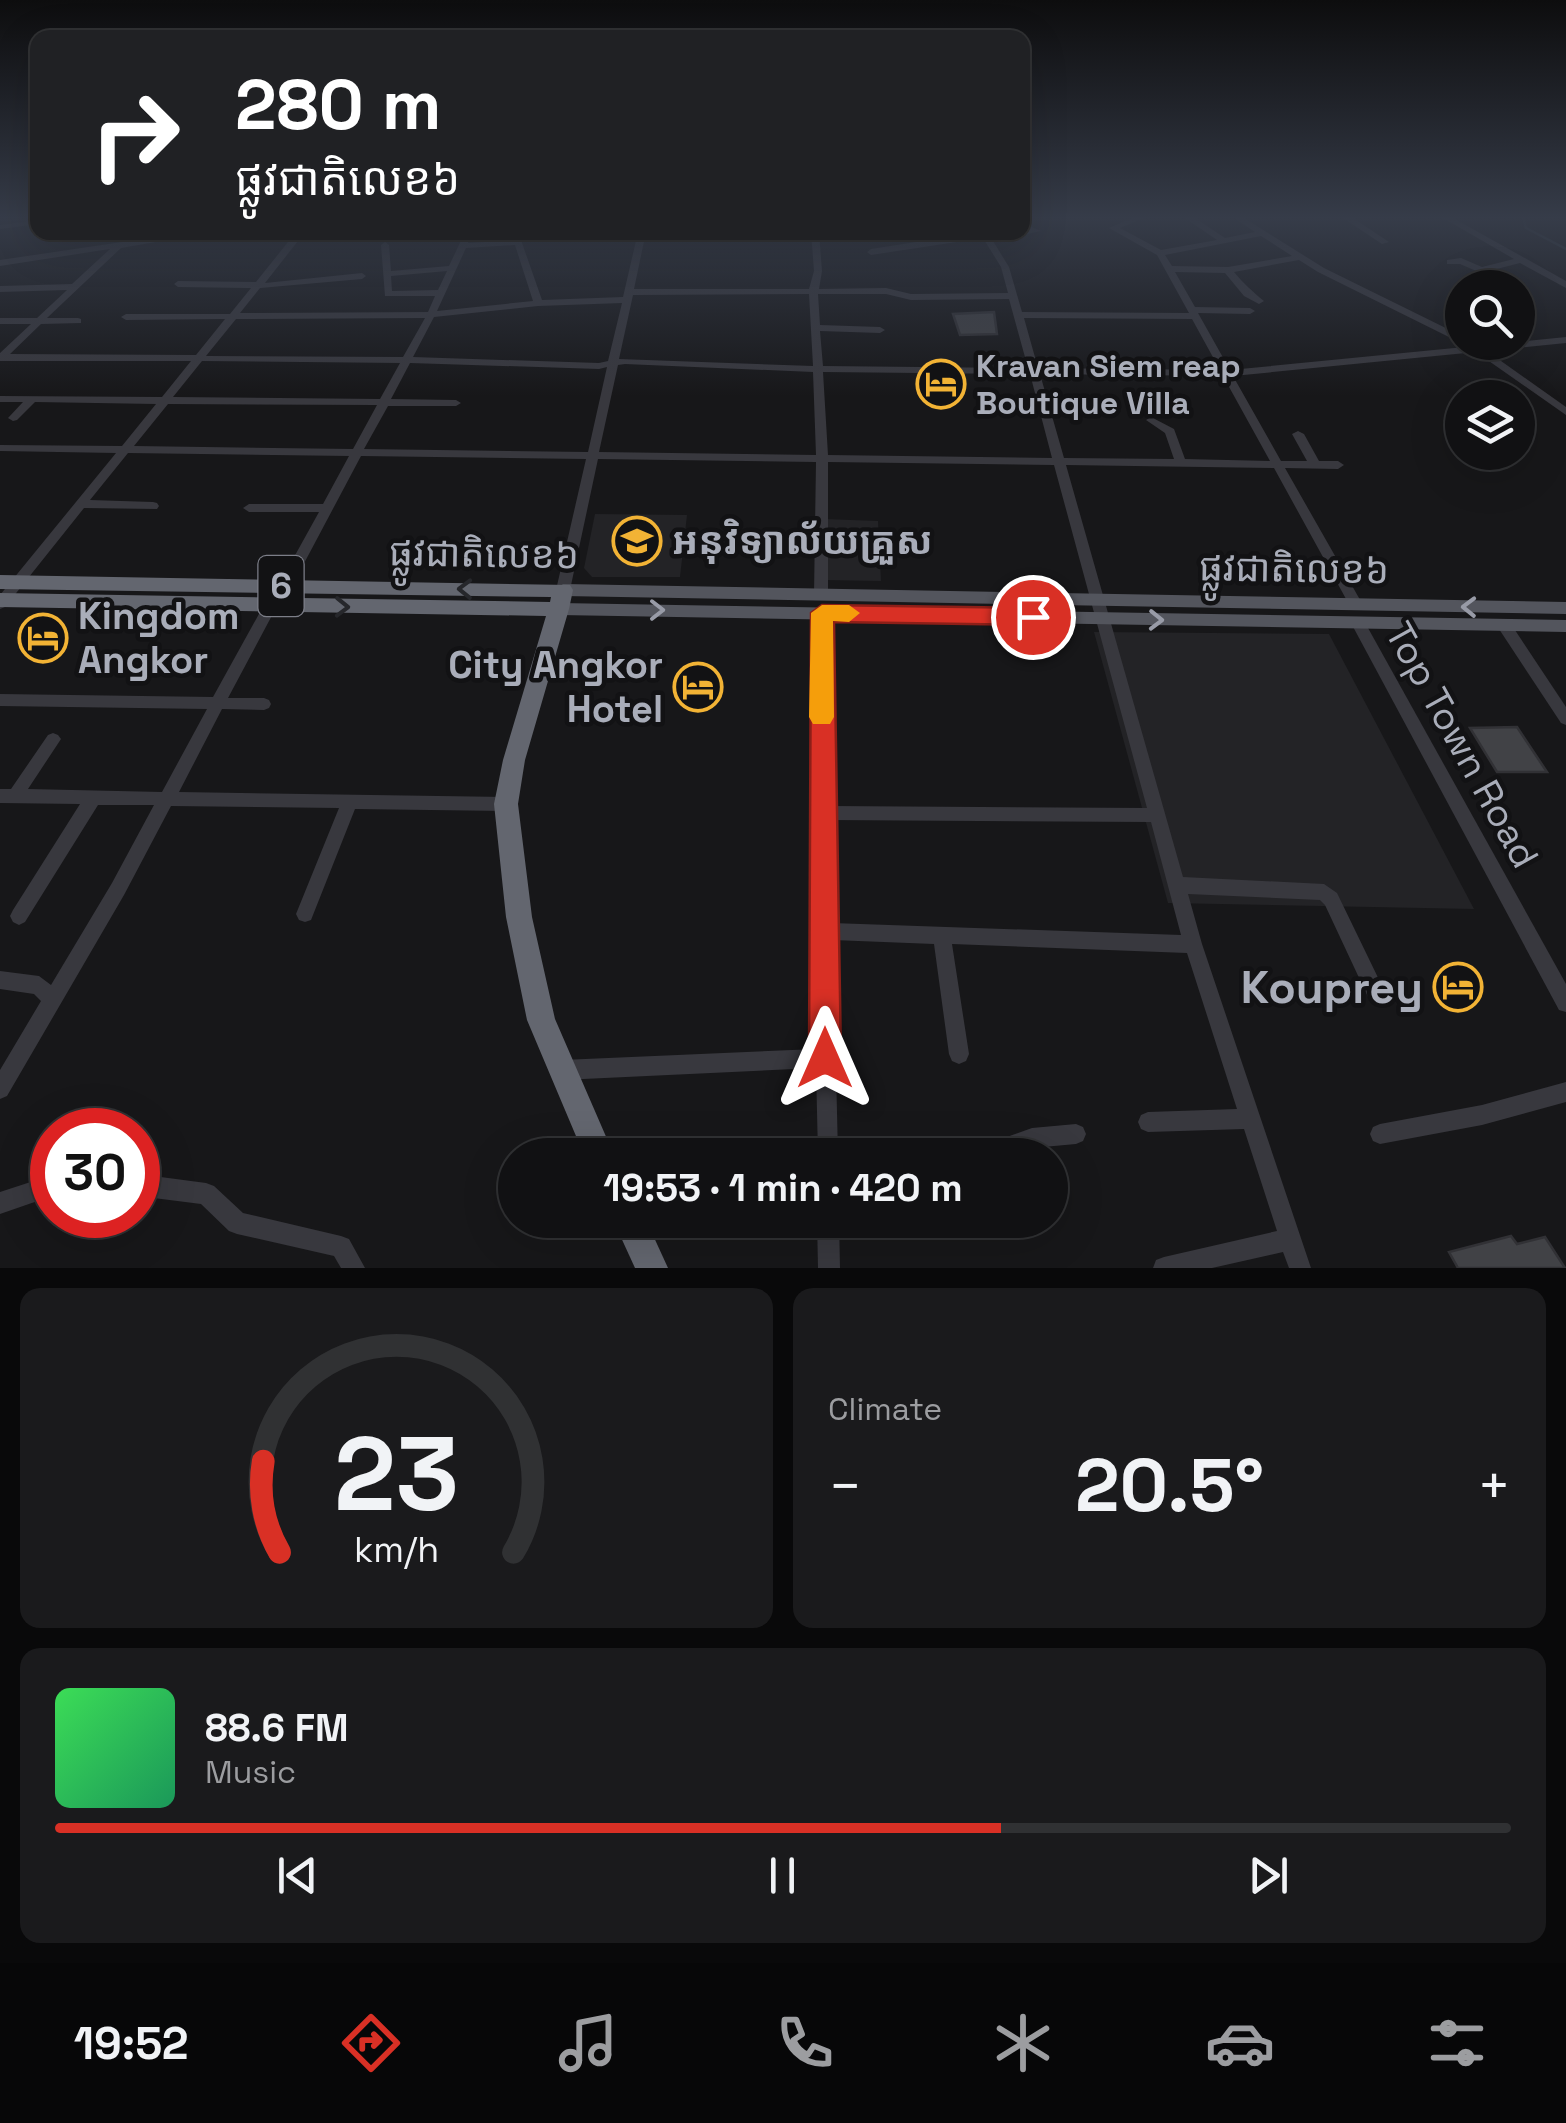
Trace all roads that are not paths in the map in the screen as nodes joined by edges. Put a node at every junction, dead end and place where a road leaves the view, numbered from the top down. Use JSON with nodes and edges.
{"nodes":[{"id":1,"x":85,"y":277,"type":"edge"},
{"id":2,"x":265,"y":277,"type":"edge"},
{"id":3,"x":350,"y":277,"type":"edge"},
{"id":4,"x":387,"y":277,"type":"edge"},
{"id":5,"x":449,"y":277,"type":"edge"},
{"id":6,"x":530,"y":277,"type":"edge"},
{"id":7,"x":632,"y":277,"type":"edge"},
{"id":8,"x":817,"y":277,"type":"edge"},
{"id":9,"x":1007,"y":277,"type":"edge"},
{"id":10,"x":1174,"y":277,"type":"edge"},
{"id":11,"x":1234,"y":277,"type":"edge"},
{"id":12,"x":1340,"y":277,"type":"edge"},
{"id":13,"x":178,"y":284,"type":"dead end"},
{"id":14,"x":258,"y":286,"type":"junction"},
{"id":15,"x":74,"y":287,"type":"junction"},
{"id":16,"x":0,"y":289,"type":"edge"},
{"id":17,"x":814,"y":293,"type":"junction"},
{"id":18,"x":441,"y":294,"type":"junction"},
{"id":19,"x":628,"y":296,"type":"junction"},
{"id":20,"x":1012,"y":296,"type":"junction"},
{"id":21,"x":340,"y":300,"type":"dead end"},
{"id":22,"x":1259,"y":301,"type":"dead end"},
{"id":23,"x":538,"y":303,"type":"junction"},
{"id":24,"x":1250,"y":311,"type":"dead end"},
{"id":25,"x":1196,"y":313,"type":"junction"},
{"id":26,"x":431,"y":315,"type":"junction"},
{"id":27,"x":1018,"y":315,"type":"junction"},
{"id":28,"x":334,"y":317,"type":"junction"},
{"id":29,"x":126,"y":318,"type":"dead end"},
{"id":30,"x":230,"y":318,"type":"junction"},
{"id":31,"x":0,"y":321,"type":"edge"},
{"id":32,"x":36,"y":321,"type":"junction"},
{"id":33,"x":78,"y":321,"type":"dead end"},
{"id":34,"x":816,"y":328,"type":"junction"},
{"id":35,"x":880,"y":330,"type":"dead end"},
{"id":36,"x":1445,"y":331,"type":"edge"},
{"id":37,"x":1566,"y":340,"type":"edge"},
{"id":38,"x":1535,"y":341,"type":"edge"},
{"id":39,"x":1445,"y":346,"type":"edge"},
{"id":40,"x":0,"y":357,"type":"edge"},
{"id":41,"x":201,"y":357,"type":"junction"},
{"id":42,"x":406,"y":360,"type":"junction"},
{"id":43,"x":1493,"y":360,"type":"edge"},
{"id":44,"x":614,"y":364,"type":"junction"},
{"id":45,"x":819,"y":369,"type":"junction"},
{"id":46,"x":1033,"y":373,"type":"junction"},
{"id":47,"x":1230,"y":373,"type":"junction"},
{"id":48,"x":0,"y":398,"type":"edge"},
{"id":49,"x":31,"y":400,"type":"junction"},
{"id":50,"x":168,"y":400,"type":"junction"},
{"id":51,"x":383,"y":402,"type":"junction"},
{"id":52,"x":456,"y":403,"type":"dead end"},
{"id":53,"x":1566,"y":412,"type":"edge"},
{"id":54,"x":13,"y":418,"type":"dead end"},
{"id":55,"x":1151,"y":420,"type":"dead end"},
{"id":56,"x":1298,"y":434,"type":"dead end"},
{"id":57,"x":0,"y":448,"type":"edge"},
{"id":58,"x":127,"y":450,"type":"junction"},
{"id":59,"x":356,"y":452,"type":"junction"},
{"id":60,"x":593,"y":457,"type":"junction"},
{"id":61,"x":822,"y":458,"type":"junction"},
{"id":62,"x":1182,"y":463,"type":"junction"},
{"id":63,"x":1058,"y":464,"type":"junction"},
{"id":64,"x":1281,"y":464,"type":"junction"},
{"id":65,"x":1315,"y":465,"type":"junction"},
{"id":66,"x":1338,"y":465,"type":"dead end"},
{"id":67,"x":82,"y":504,"type":"junction"},
{"id":68,"x":153,"y":506,"type":"dead end"},
{"id":69,"x":249,"y":508,"type":"dead end"},
{"id":70,"x":325,"y":508,"type":"junction"},
{"id":71,"x":284,"y":586,"type":"junction"},
{"id":72,"x":4,"y":594,"type":"edge"},
{"id":73,"x":561,"y":600,"type":"junction"},
{"id":74,"x":822,"y":604,"type":"junction"},
{"id":75,"x":270,"y":606,"type":"junction"},
{"id":76,"x":1566,"y":608,"type":"edge"},
{"id":77,"x":1100,"y":609,"type":"junction"},
{"id":78,"x":1357,"y":614,"type":"junction"},
{"id":79,"x":1504,"y":625,"type":"junction"},
{"id":80,"x":1566,"y":626,"type":"edge"},
{"id":81,"x":0,"y":700,"type":"edge"},
{"id":82,"x":216,"y":703,"type":"junction"},
{"id":83,"x":264,"y":704,"type":"dead end"},
{"id":84,"x":1566,"y":718,"type":"edge"},
{"id":85,"x":53,"y":739,"type":"dead end"},
{"id":86,"x":7,"y":796,"type":"edge"},
{"id":87,"x":94,"y":797,"type":"junction"},
{"id":88,"x":166,"y":800,"type":"junction"},
{"id":89,"x":349,"y":803,"type":"junction"},
{"id":90,"x":506,"y":804,"type":"junction"},
{"id":91,"x":821,"y":813,"type":"junction"},
{"id":92,"x":1157,"y":816,"type":"junction"},
{"id":93,"x":1177,"y":886,"type":"junction"},
{"id":94,"x":305,"y":914,"type":"dead end"},
{"id":95,"x":19,"y":916,"type":"dead end"},
{"id":96,"x":824,"y":930,"type":"junction"},
{"id":97,"x":942,"y":934,"type":"junction"},
{"id":98,"x":1193,"y":944,"type":"junction"},
{"id":99,"x":0,"y":980,"type":"edge"},
{"id":100,"x":1374,"y":990,"type":"dead end"},
{"id":101,"x":51,"y":998,"type":"junction"},
{"id":102,"x":1566,"y":1003,"type":"edge"},
{"id":103,"x":959,"y":1054,"type":"dead end"},
{"id":104,"x":825,"y":1058,"type":"junction"},
{"id":105,"x":562,"y":1070,"type":"junction"},
{"id":106,"x":0,"y":1089,"type":"edge"},
{"id":107,"x":1566,"y":1092,"type":"edge"},
{"id":108,"x":1248,"y":1119,"type":"junction"},
{"id":109,"x":1148,"y":1122,"type":"dead end"},
{"id":110,"x":1076,"y":1134,"type":"dead end"},
{"id":111,"x":1380,"y":1134,"type":"dead end"},
{"id":112,"x":592,"y":1138,"type":"edge"},
{"id":113,"x":827,"y":1138,"type":"edge"},
{"id":114,"x":1032,"y":1138,"type":"edge"},
{"id":115,"x":160,"y":1188,"type":"edge"},
{"id":116,"x":30,"y":1193,"type":"edge"},
{"id":117,"x":0,"y":1203,"type":"edge"},
{"id":118,"x":638,"y":1238,"type":"edge"},
{"id":119,"x":828,"y":1238,"type":"edge"},
{"id":120,"x":1290,"y":1239,"type":"junction"},
{"id":121,"x":354,"y":1268,"type":"edge"},
{"id":122,"x":652,"y":1268,"type":"edge"},
{"id":123,"x":829,"y":1268,"type":"edge"},
{"id":124,"x":1164,"y":1268,"type":"edge"},
{"id":125,"x":1300,"y":1268,"type":"edge"}],
"edges":[{"from":1,"to":15,"type":"street"},
{"from":2,"to":14,"type":"street"},
{"from":3,"to":14,"type":"street"},
{"from":4,"to":18,"type":"street"},
{"from":5,"to":18,"type":"street"},
{"from":6,"to":23,"type":"street"},
{"from":7,"to":19,"type":"street"},
{"from":8,"to":17,"type":"street"},
{"from":9,"to":20,"type":"street"},
{"from":10,"to":25,"type":"street","name":"Top Town Road"},
{"from":11,"to":22,"type":"street"},
{"from":12,"to":36,"type":"street"},
{"from":13,"to":14,"type":"street"},
{"from":14,"to":30,"type":"street"},
{"from":15,"to":16,"type":"street"},
{"from":15,"to":32,"type":"street"},
{"from":17,"to":19,"type":"street"},
{"from":17,"to":20,"type":"street"},
{"from":17,"to":34,"type":"street"},
{"from":18,"to":26,"type":"street"},
{"from":19,"to":23,"type":"street"},
{"from":19,"to":44,"type":"street"},
{"from":20,"to":27,"type":"street"},
{"from":21,"to":28,"type":"street"},
{"from":23,"to":26,"type":"street"},
{"from":24,"to":25,"type":"street"},
{"from":25,"to":27,"type":"street"},
{"from":25,"to":47,"type":"street","name":"Top Town Road"},
{"from":26,"to":28,"type":"street"},
{"from":26,"to":42,"type":"street"},
{"from":27,"to":46,"type":"street"},
{"from":28,"to":30,"type":"street"},
{"from":29,"to":30,"type":"street"},
{"from":30,"to":41,"type":"street"},
{"from":31,"to":32,"type":"street"},
{"from":32,"to":33,"type":"street"},
{"from":32,"to":40,"type":"street"},
{"from":34,"to":35,"type":"street"},
{"from":34,"to":45,"type":"street"},
{"from":37,"to":38,"type":"street"},
{"from":39,"to":47,"type":"street"},
{"from":40,"to":41,"type":"street"},
{"from":41,"to":42,"type":"street"},
{"from":41,"to":50,"type":"street"},
{"from":42,"to":44,"type":"street"},
{"from":42,"to":51,"type":"street"},
{"from":43,"to":53,"type":"street"},
{"from":44,"to":45,"type":"street"},
{"from":44,"to":60,"type":"street"},
{"from":45,"to":46,"type":"street"},
{"from":45,"to":61,"type":"street"},
{"from":46,"to":47,"type":"street"},
{"from":46,"to":63,"type":"street"},
{"from":47,"to":64,"type":"street","name":"Top Town Road"},
{"from":48,"to":49,"type":"street"},
{"from":49,"to":50,"type":"street"},
{"from":49,"to":54,"type":"street"},
{"from":50,"to":51,"type":"street"},
{"from":50,"to":58,"type":"street"},
{"from":51,"to":52,"type":"street"},
{"from":51,"to":59,"type":"street"},
{"from":55,"to":62,"type":"street"},
{"from":56,"to":65,"type":"street"},
{"from":57,"to":58,"type":"street"},
{"from":58,"to":59,"type":"street"},
{"from":58,"to":67,"type":"street"},
{"from":59,"to":60,"type":"street"},
{"from":59,"to":70,"type":"street"},
{"from":60,"to":61,"type":"street"},
{"from":60,"to":73,"type":"street"},
{"from":61,"to":63,"type":"street"},
{"from":61,"to":74,"type":"street"},
{"from":62,"to":63,"type":"street"},
{"from":62,"to":64,"type":"street"},
{"from":63,"to":77,"type":"street"},
{"from":64,"to":65,"type":"street"},
{"from":64,"to":78,"type":"street","name":"Top Town Road"},
{"from":65,"to":66,"type":"street"},
{"from":67,"to":68,"type":"street"},
{"from":67,"to":72,"type":"street"},
{"from":69,"to":70,"type":"street"},
{"from":70,"to":71,"type":"street"},
{"from":71,"to":72,"type":"highway","name":"ផ្លូវជាតិលេខ៦","number":"6"},
{"from":73,"to":71,"type":"highway","name":"ផ្លូវជាតិលេខ៦","number":"6","one_way":true},
{"from":72,"to":75,"type":"highway","name":"ផ្លូវជាតិលេខ៦","number":"6"},
{"from":73,"to":74,"type":"main road","name":"ផ្លូវជាតិលេខ៦","number":"6"},
{"from":75,"to":73,"type":"highway","name":"ផ្លូវជាតិលេខ៦","number":"6","one_way":true},
{"from":73,"to":90,"type":"highway"},
{"from":74,"to":77,"type":"main road","name":"ផ្លូវជាតិលេខ៦","number":"6"},
{"from":74,"to":91,"type":"street"},
{"from":75,"to":82,"type":"street"},
{"from":76,"to":78,"type":"main road","name":"ផ្លូវជាតិលេខ៦","number":"6","one_way":true},
{"from":77,"to":78,"type":"main road","name":"ផ្លូវជាតិលេខ៦","number":"6"},
{"from":77,"to":92,"type":"street"},
{"from":78,"to":79,"type":"main road","name":"ផ្លូវជាតិលេខ៦","number":"6"},
{"from":78,"to":102,"type":"street","name":"Top Town Road"},
{"from":79,"to":80,"type":"main road","name":"ផ្លូវជាតិលេខ៦","number":"6"},
{"from":79,"to":84,"type":"street"},
{"from":81,"to":82,"type":"street"},
{"from":82,"to":83,"type":"street"},
{"from":82,"to":88,"type":"street"},
{"from":85,"to":86,"type":"street"},
{"from":86,"to":87,"type":"street"},
{"from":87,"to":88,"type":"street"},
{"from":87,"to":95,"type":"street"},
{"from":88,"to":89,"type":"street"},
{"from":88,"to":101,"type":"street"},
{"from":89,"to":90,"type":"street"},
{"from":89,"to":94,"type":"street"},
{"from":90,"to":105,"type":"highway"},
{"from":91,"to":92,"type":"street"},
{"from":91,"to":96,"type":"street"},
{"from":92,"to":93,"type":"street"},
{"from":93,"to":98,"type":"street"},
{"from":93,"to":100,"type":"street"},
{"from":96,"to":97,"type":"street"},
{"from":96,"to":104,"type":"street"},
{"from":97,"to":98,"type":"street"},
{"from":97,"to":103,"type":"street"},
{"from":98,"to":108,"type":"street"},
{"from":99,"to":101,"type":"street"},
{"from":101,"to":106,"type":"street"},
{"from":104,"to":105,"type":"street"},
{"from":104,"to":113,"type":"street"},
{"from":105,"to":112,"type":"highway"},
{"from":107,"to":111,"type":"street"},
{"from":108,"to":109,"type":"street"},
{"from":108,"to":120,"type":"street"},
{"from":110,"to":114,"type":"street"},
{"from":115,"to":121,"type":"street"},
{"from":116,"to":117,"type":"street"},
{"from":118,"to":122,"type":"highway"},
{"from":119,"to":123,"type":"street"},
{"from":120,"to":124,"type":"street"},
{"from":120,"to":125,"type":"street"}]}
